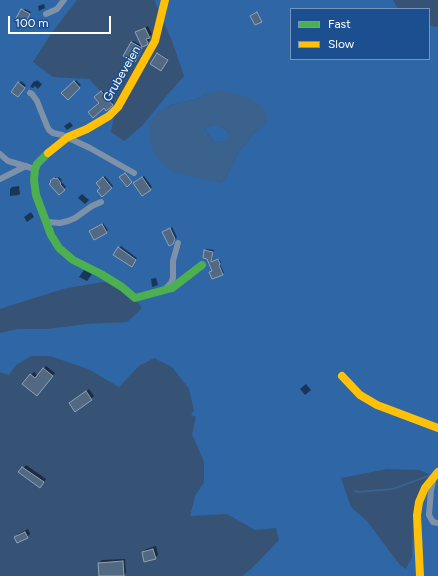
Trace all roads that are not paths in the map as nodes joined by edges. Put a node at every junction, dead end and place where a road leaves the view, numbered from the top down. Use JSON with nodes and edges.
{"nodes":[{"id":1,"x":64,"y":0,"type":"edge"},
{"id":2,"x":165,"y":0,"type":"edge"},
{"id":3,"x":46,"y":14,"type":"dead end"},
{"id":4,"x":30,"y":93,"type":"dead end"},
{"id":5,"x":68,"y":137,"type":"junction"},
{"id":6,"x":0,"y":154,"type":"edge"},
{"id":7,"x":26,"y":166,"type":"junction"},
{"id":8,"x":35,"y":169,"type":"junction"},
{"id":9,"x":134,"y":173,"type":"dead end"},
{"id":10,"x":0,"y":179,"type":"edge"},
{"id":11,"x":101,"y":202,"type":"dead end"},
{"id":12,"x":46,"y":223,"type":"junction"},
{"id":13,"x":178,"y":243,"type":"dead end"},
{"id":14,"x":202,"y":265,"type":"dead end"},
{"id":15,"x":164,"y":290,"type":"junction"},
{"id":16,"x":342,"y":376,"type":"dead end"},
{"id":17,"x":438,"y":428,"type":"edge"},
{"id":18,"x":436,"y":474,"type":"edge"},
{"id":19,"x":438,"y":523,"type":"edge"},
{"id":20,"x":420,"y":576,"type":"edge"}],
"edges":[{"from":1,"to":3,"type":"street"},
{"from":2,"to":5,"type":"street","name":"Grubeveien"},
{"from":4,"to":5,"type":"street"},
{"from":5,"to":8,"type":"street","name":"Grubeveien"},
{"from":5,"to":9,"type":"street"},
{"from":6,"to":7,"type":"street"},
{"from":7,"to":8,"type":"street"},
{"from":7,"to":10,"type":"street"},
{"from":8,"to":12,"type":"street"},
{"from":11,"to":12,"type":"street"},
{"from":12,"to":15,"type":"street"},
{"from":13,"to":15,"type":"street"},
{"from":14,"to":15,"type":"street"},
{"from":16,"to":17,"type":"street"},
{"from":18,"to":19,"type":"street"},
{"from":18,"to":20,"type":"street"}]}
